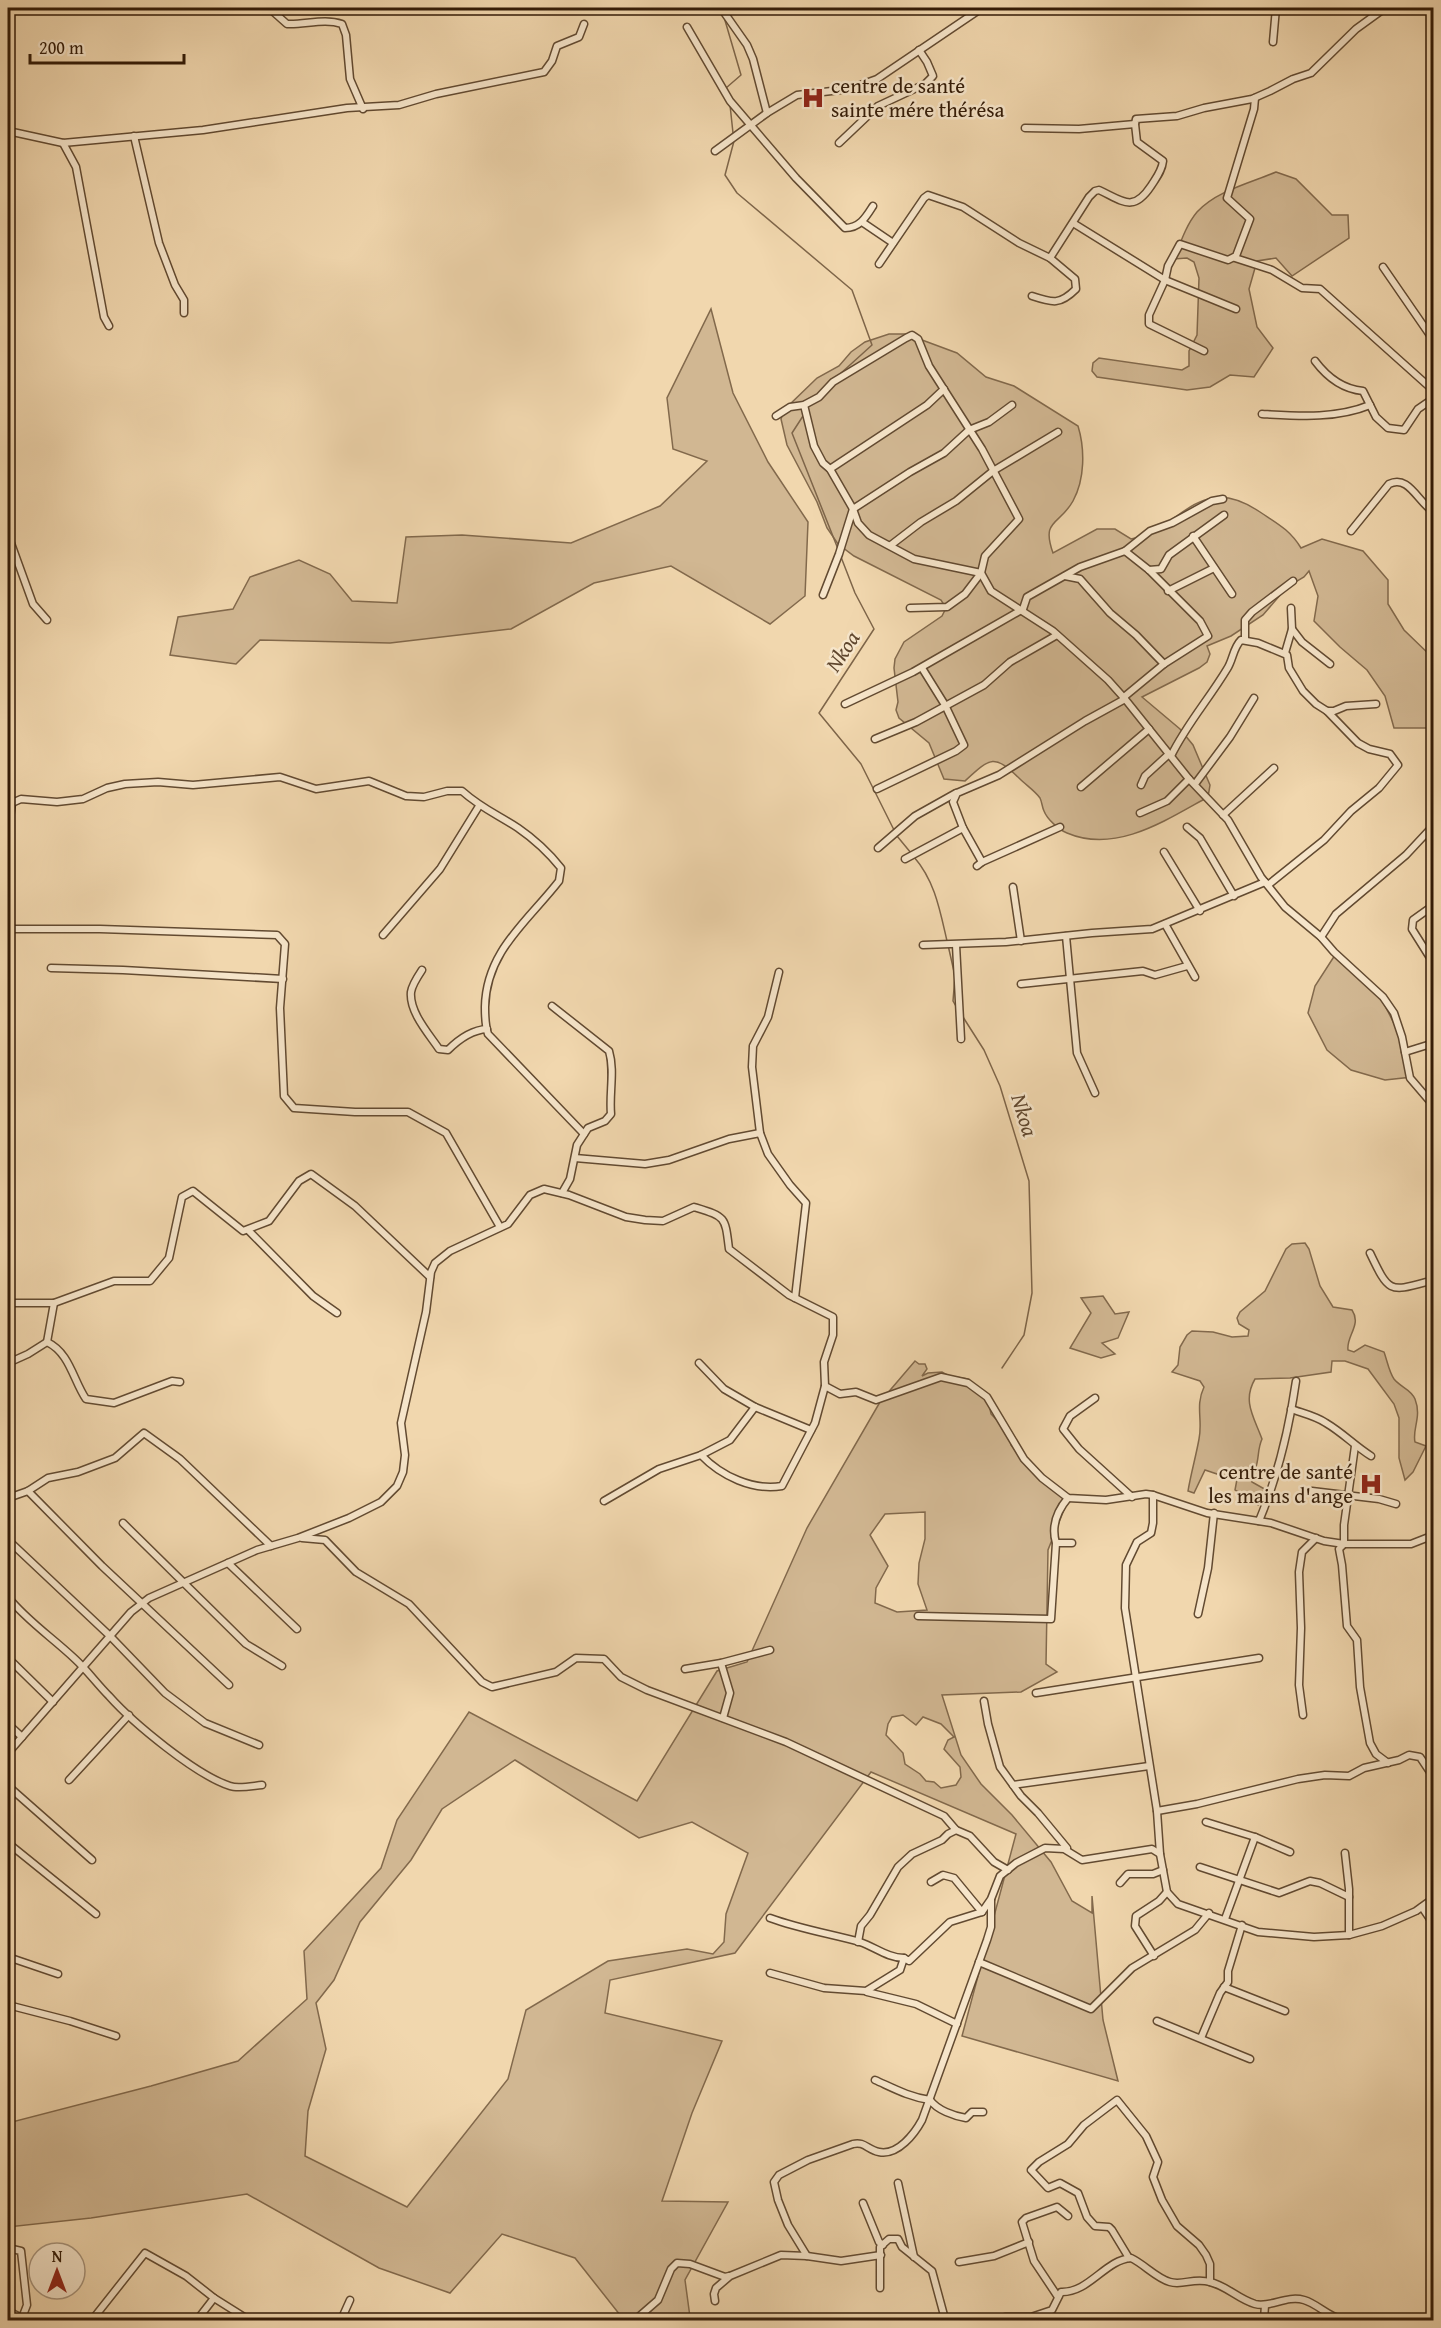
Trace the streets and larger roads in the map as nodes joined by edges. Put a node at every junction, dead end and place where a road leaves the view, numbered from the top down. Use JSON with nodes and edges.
{"nodes":[{"id":1,"x":269,"y":8,"type":"edge"},
{"id":2,"x":721,"y":8,"type":"edge"},
{"id":3,"x":982,"y":8,"type":"edge"},
{"id":4,"x":1276,"y":8,"type":"edge"},
{"id":5,"x":1385,"y":8,"type":"edge"},
{"id":6,"x":584,"y":24,"type":"dead end"},
{"id":7,"x":687,"y":27,"type":"dead end"},
{"id":8,"x":1274,"y":42,"type":"dead end"},
{"id":9,"x":919,"y":50,"type":"junction"},
{"id":10,"x":1255,"y":98,"type":"junction"},
{"id":11,"x":363,"y":109,"type":"junction"},
{"id":12,"x":766,"y":113,"type":"junction"},
{"id":13,"x":1135,"y":124,"type":"junction"},
{"id":14,"x":751,"y":126,"type":"junction"},
{"id":15,"x":1025,"y":128,"type":"dead end"},
{"id":16,"x":8,"y":131,"type":"edge"},
{"id":17,"x":134,"y":136,"type":"junction"},
{"id":18,"x":63,"y":143,"type":"junction"},
{"id":19,"x":838,"y":143,"type":"dead end"},
{"id":20,"x":715,"y":151,"type":"dead end"},
{"id":21,"x":873,"y":206,"type":"dead end"},
{"id":22,"x":862,"y":222,"type":"junction"},
{"id":23,"x":1073,"y":224,"type":"junction"},
{"id":24,"x":892,"y":243,"type":"junction"},
{"id":25,"x":1050,"y":258,"type":"junction"},
{"id":26,"x":1234,"y":258,"type":"junction"},
{"id":27,"x":879,"y":264,"type":"dead end"},
{"id":28,"x":1383,"y":267,"type":"dead end"},
{"id":29,"x":1165,"y":280,"type":"junction"},
{"id":30,"x":1032,"y":296,"type":"dead end"},
{"id":31,"x":1236,"y":309,"type":"dead end"},
{"id":32,"x":184,"y":313,"type":"dead end"},
{"id":33,"x":109,"y":326,"type":"dead end"},
{"id":34,"x":1434,"y":341,"type":"edge"},
{"id":35,"x":1204,"y":351,"type":"dead end"},
{"id":36,"x":1315,"y":361,"type":"dead end"},
{"id":37,"x":944,"y":389,"type":"junction"},
{"id":38,"x":1434,"y":391,"type":"edge"},
{"id":39,"x":1434,"y":398,"type":"edge"},
{"id":40,"x":804,"y":405,"type":"junction"},
{"id":41,"x":1012,"y":405,"type":"dead end"},
{"id":42,"x":1370,"y":405,"type":"junction"},
{"id":43,"x":1262,"y":414,"type":"dead end"},
{"id":44,"x":776,"y":416,"type":"dead end"},
{"id":45,"x":969,"y":430,"type":"junction"},
{"id":46,"x":1058,"y":432,"type":"dead end"},
{"id":47,"x":830,"y":469,"type":"junction"},
{"id":48,"x":993,"y":471,"type":"junction"},
{"id":49,"x":1223,"y":499,"type":"dead end"},
{"id":50,"x":853,"y":509,"type":"junction"},
{"id":51,"x":1434,"y":512,"type":"edge"},
{"id":52,"x":1224,"y":515,"type":"dead end"},
{"id":53,"x":1351,"y":531,"type":"dead end"},
{"id":54,"x":8,"y":535,"type":"edge"},
{"id":55,"x":1193,"y":536,"type":"junction"},
{"id":56,"x":891,"y":545,"type":"junction"},
{"id":57,"x":1125,"y":551,"type":"junction"},
{"id":58,"x":1214,"y":568,"type":"junction"},
{"id":59,"x":1149,"y":570,"type":"junction"},
{"id":60,"x":981,"y":573,"type":"junction"},
{"id":61,"x":1065,"y":576,"type":"junction"},
{"id":62,"x":1293,"y":581,"type":"dead end"},
{"id":63,"x":1168,"y":591,"type":"junction"},
{"id":64,"x":1232,"y":594,"type":"dead end"},
{"id":65,"x":823,"y":595,"type":"dead end"},
{"id":66,"x":910,"y":608,"type":"dead end"},
{"id":67,"x":1291,"y":608,"type":"dead end"},
{"id":68,"x":1023,"y":609,"type":"junction"},
{"id":69,"x":47,"y":620,"type":"dead end"},
{"id":70,"x":1292,"y":629,"type":"junction"},
{"id":71,"x":1057,"y":634,"type":"junction"},
{"id":72,"x":1245,"y":640,"type":"junction"},
{"id":73,"x":1284,"y":653,"type":"junction"},
{"id":74,"x":1164,"y":664,"type":"junction"},
{"id":75,"x":1329,"y":664,"type":"dead end"},
{"id":76,"x":922,"y":668,"type":"junction"},
{"id":77,"x":1125,"y":698,"type":"junction"},
{"id":78,"x":1254,"y":698,"type":"dead end"},
{"id":79,"x":845,"y":704,"type":"dead end"},
{"id":80,"x":1377,"y":704,"type":"dead end"},
{"id":81,"x":945,"y":705,"type":"junction"},
{"id":82,"x":1327,"y":711,"type":"junction"},
{"id":83,"x":1149,"y":729,"type":"junction"},
{"id":84,"x":875,"y":739,"type":"dead end"},
{"id":85,"x":1170,"y":755,"type":"junction"},
{"id":86,"x":1274,"y":768,"type":"dead end"},
{"id":87,"x":1192,"y":782,"type":"junction"},
{"id":88,"x":1141,"y":785,"type":"dead end"},
{"id":89,"x":1081,"y":787,"type":"dead end"},
{"id":90,"x":877,"y":789,"type":"dead end"},
{"id":91,"x":957,"y":793,"type":"junction"},
{"id":92,"x":479,"y":806,"type":"junction"},
{"id":93,"x":1140,"y":813,"type":"dead end"},
{"id":94,"x":1223,"y":815,"type":"junction"},
{"id":95,"x":1434,"y":825,"type":"edge"},
{"id":96,"x":1060,"y":827,"type":"dead end"},
{"id":97,"x":1187,"y":827,"type":"dead end"},
{"id":98,"x":963,"y":828,"type":"junction"},
{"id":99,"x":8,"y":834,"type":"edge"},
{"id":100,"x":879,"y":849,"type":"dead end"},
{"id":101,"x":1164,"y":852,"type":"dead end"},
{"id":102,"x":905,"y":859,"type":"dead end"},
{"id":103,"x":1266,"y":883,"type":"junction"},
{"id":104,"x":1013,"y":887,"type":"dead end"},
{"id":105,"x":1234,"y":896,"type":"junction"},
{"id":106,"x":1434,"y":904,"type":"edge"},
{"id":107,"x":1200,"y":911,"type":"junction"},
{"id":108,"x":1165,"y":924,"type":"junction"},
{"id":109,"x":8,"y":929,"type":"edge"},
{"id":110,"x":383,"y":935,"type":"dead end"},
{"id":111,"x":1066,"y":936,"type":"junction"},
{"id":112,"x":1321,"y":937,"type":"junction"},
{"id":113,"x":1021,"y":941,"type":"junction"},
{"id":114,"x":923,"y":945,"type":"dead end"},
{"id":115,"x":956,"y":945,"type":"junction"},
{"id":116,"x":1434,"y":964,"type":"edge"},
{"id":117,"x":1187,"y":966,"type":"junction"},
{"id":118,"x":51,"y":968,"type":"dead end"},
{"id":119,"x":422,"y":970,"type":"dead end"},
{"id":120,"x":779,"y":972,"type":"dead end"},
{"id":121,"x":283,"y":978,"type":"junction"},
{"id":122,"x":1070,"y":978,"type":"junction"},
{"id":123,"x":1195,"y":978,"type":"dead end"},
{"id":124,"x":1022,"y":984,"type":"dead end"},
{"id":125,"x":552,"y":1006,"type":"dead end"},
{"id":126,"x":487,"y":1029,"type":"junction"},
{"id":127,"x":961,"y":1039,"type":"dead end"},
{"id":128,"x":1434,"y":1043,"type":"edge"},
{"id":129,"x":1405,"y":1052,"type":"junction"},
{"id":130,"x":1095,"y":1093,"type":"dead end"},
{"id":131,"x":1434,"y":1107,"type":"edge"},
{"id":132,"x":760,"y":1133,"type":"junction"},
{"id":133,"x":584,"y":1134,"type":"junction"},
{"id":134,"x":575,"y":1158,"type":"junction"},
{"id":135,"x":562,"y":1193,"type":"junction"},
{"id":136,"x":500,"y":1227,"type":"junction"},
{"id":137,"x":248,"y":1230,"type":"junction"},
{"id":138,"x":1370,"y":1253,"type":"dead end"},
{"id":139,"x":430,"y":1277,"type":"junction"},
{"id":140,"x":1434,"y":1280,"type":"edge"},
{"id":141,"x":795,"y":1298,"type":"junction"},
{"id":142,"x":8,"y":1303,"type":"edge"},
{"id":143,"x":54,"y":1304,"type":"junction"},
{"id":144,"x":337,"y":1313,"type":"dead end"},
{"id":145,"x":47,"y":1342,"type":"junction"},
{"id":146,"x":8,"y":1363,"type":"edge"},
{"id":147,"x":699,"y":1363,"type":"dead end"},
{"id":148,"x":1296,"y":1381,"type":"dead end"},
{"id":149,"x":180,"y":1382,"type":"dead end"},
{"id":150,"x":825,"y":1386,"type":"junction"},
{"id":151,"x":1095,"y":1398,"type":"dead end"},
{"id":152,"x":755,"y":1407,"type":"junction"},
{"id":153,"x":1291,"y":1409,"type":"junction"},
{"id":154,"x":811,"y":1430,"type":"junction"},
{"id":155,"x":1355,"y":1446,"type":"junction"},
{"id":156,"x":700,"y":1455,"type":"junction"},
{"id":157,"x":1371,"y":1456,"type":"dead end"},
{"id":158,"x":28,"y":1491,"type":"junction"},
{"id":159,"x":1312,"y":1491,"type":"dead end"},
{"id":160,"x":1153,"y":1495,"type":"junction"},
{"id":161,"x":1348,"y":1496,"type":"junction"},
{"id":162,"x":1131,"y":1497,"type":"junction"},
{"id":163,"x":8,"y":1498,"type":"edge"},
{"id":164,"x":1068,"y":1498,"type":"junction"},
{"id":165,"x":604,"y":1501,"type":"dead end"},
{"id":166,"x":1396,"y":1504,"type":"dead end"},
{"id":167,"x":1214,"y":1514,"type":"junction"},
{"id":168,"x":1259,"y":1521,"type":"junction"},
{"id":169,"x":123,"y":1523,"type":"dead end"},
{"id":170,"x":1434,"y":1534,"type":"edge"},
{"id":171,"x":298,"y":1538,"type":"junction"},
{"id":172,"x":1316,"y":1538,"type":"junction"},
{"id":173,"x":8,"y":1539,"type":"edge"},
{"id":174,"x":1056,"y":1543,"type":"junction"},
{"id":175,"x":1072,"y":1543,"type":"dead end"},
{"id":176,"x":1344,"y":1544,"type":"junction"},
{"id":177,"x":271,"y":1546,"type":"junction"},
{"id":178,"x":228,"y":1563,"type":"junction"},
{"id":179,"x":185,"y":1583,"type":"junction"},
{"id":180,"x":8,"y":1597,"type":"edge"},
{"id":181,"x":142,"y":1603,"type":"junction"},
{"id":182,"x":1198,"y":1614,"type":"dead end"},
{"id":183,"x":918,"y":1616,"type":"dead end"},
{"id":184,"x":297,"y":1629,"type":"dead end"},
{"id":185,"x":110,"y":1636,"type":"junction"},
{"id":186,"x":770,"y":1650,"type":"dead end"},
{"id":187,"x":8,"y":1658,"type":"edge"},
{"id":188,"x":1259,"y":1658,"type":"dead end"},
{"id":189,"x":721,"y":1663,"type":"junction"},
{"id":190,"x":282,"y":1666,"type":"dead end"},
{"id":191,"x":84,"y":1667,"type":"junction"},
{"id":192,"x":685,"y":1669,"type":"dead end"},
{"id":193,"x":1136,"y":1676,"type":"junction"},
{"id":194,"x":230,"y":1685,"type":"dead end"},
{"id":195,"x":1036,"y":1693,"type":"dead end"},
{"id":196,"x":984,"y":1701,"type":"dead end"},
{"id":197,"x":53,"y":1702,"type":"junction"},
{"id":198,"x":129,"y":1715,"type":"junction"},
{"id":199,"x":1304,"y":1715,"type":"dead end"},
{"id":200,"x":723,"y":1718,"type":"junction"},
{"id":201,"x":8,"y":1724,"type":"edge"},
{"id":202,"x":22,"y":1737,"type":"junction"},
{"id":203,"x":259,"y":1745,"type":"dead end"},
{"id":204,"x":8,"y":1753,"type":"edge"},
{"id":205,"x":1388,"y":1762,"type":"junction"},
{"id":206,"x":1149,"y":1766,"type":"junction"},
{"id":207,"x":1434,"y":1778,"type":"edge"},
{"id":208,"x":69,"y":1779,"type":"dead end"},
{"id":209,"x":262,"y":1785,"type":"dead end"},
{"id":210,"x":1013,"y":1785,"type":"junction"},
{"id":211,"x":8,"y":1786,"type":"edge"},
{"id":212,"x":1157,"y":1811,"type":"junction"},
{"id":213,"x":1206,"y":1822,"type":"dead end"},
{"id":214,"x":956,"y":1830,"type":"junction"},
{"id":215,"x":1255,"y":1838,"type":"junction"},
{"id":216,"x":8,"y":1843,"type":"edge"},
{"id":217,"x":1290,"y":1852,"type":"dead end"},
{"id":218,"x":1072,"y":1853,"type":"junction"},
{"id":219,"x":1345,"y":1853,"type":"dead end"},
{"id":220,"x":1160,"y":1854,"type":"junction"},
{"id":221,"x":92,"y":1860,"type":"dead end"},
{"id":222,"x":1200,"y":1867,"type":"dead end"},
{"id":223,"x":1008,"y":1870,"type":"junction"},
{"id":224,"x":1163,"y":1870,"type":"junction"},
{"id":225,"x":1238,"y":1879,"type":"junction"},
{"id":226,"x":931,"y":1882,"type":"dead end"},
{"id":227,"x":1120,"y":1882,"type":"dead end"},
{"id":228,"x":1167,"y":1892,"type":"junction"},
{"id":229,"x":1349,"y":1897,"type":"junction"},
{"id":230,"x":1434,"y":1898,"type":"edge"},
{"id":231,"x":991,"y":1899,"type":"junction"},
{"id":232,"x":1422,"y":1907,"type":"junction"},
{"id":233,"x":982,"y":1912,"type":"junction"},
{"id":234,"x":1209,"y":1913,"type":"junction"},
{"id":235,"x":96,"y":1914,"type":"dead end"},
{"id":236,"x":770,"y":1918,"type":"dead end"},
{"id":237,"x":1225,"y":1919,"type":"junction"},
{"id":238,"x":1242,"y":1925,"type":"junction"},
{"id":239,"x":1434,"y":1925,"type":"edge"},
{"id":240,"x":1349,"y":1935,"type":"junction"},
{"id":241,"x":858,"y":1942,"type":"junction"},
{"id":242,"x":1154,"y":1956,"type":"junction"},
{"id":243,"x":8,"y":1957,"type":"edge"},
{"id":244,"x":904,"y":1958,"type":"junction"},
{"id":245,"x":979,"y":1962,"type":"junction"},
{"id":246,"x":770,"y":1973,"type":"dead end"},
{"id":247,"x":58,"y":1974,"type":"dead end"},
{"id":248,"x":1224,"y":1987,"type":"junction"},
{"id":249,"x":866,"y":1991,"type":"junction"},
{"id":250,"x":8,"y":2005,"type":"edge"},
{"id":251,"x":1285,"y":2011,"type":"dead end"},
{"id":252,"x":1157,"y":2021,"type":"dead end"},
{"id":253,"x":957,"y":2024,"type":"junction"},
{"id":254,"x":116,"y":2036,"type":"dead end"},
{"id":255,"x":1201,"y":2038,"type":"junction"},
{"id":256,"x":1250,"y":2059,"type":"dead end"},
{"id":257,"x":875,"y":2080,"type":"dead end"},
{"id":258,"x":930,"y":2100,"type":"junction"},
{"id":259,"x":983,"y":2112,"type":"dead end"},
{"id":260,"x":898,"y":2183,"type":"dead end"},
{"id":261,"x":863,"y":2203,"type":"dead end"},
{"id":262,"x":1068,"y":2216,"type":"dead end"},
{"id":263,"x":1029,"y":2242,"type":"junction"},
{"id":264,"x":883,"y":2245,"type":"junction"},
{"id":265,"x":8,"y":2248,"type":"edge"},
{"id":266,"x":881,"y":2254,"type":"junction"},
{"id":267,"x":807,"y":2256,"type":"junction"},
{"id":268,"x":914,"y":2257,"type":"junction"},
{"id":269,"x":1129,"y":2258,"type":"junction"},
{"id":270,"x":959,"y":2262,"type":"dead end"},
{"id":271,"x":730,"y":2276,"type":"junction"},
{"id":272,"x":1210,"y":2282,"type":"junction"},
{"id":273,"x":880,"y":2288,"type":"dead end"},
{"id":274,"x":1058,"y":2297,"type":"junction"},
{"id":275,"x":214,"y":2298,"type":"junction"},
{"id":276,"x":350,"y":2300,"type":"dead end"},
{"id":277,"x":715,"y":2301,"type":"dead end"},
{"id":278,"x":1265,"y":2306,"type":"junction"},
{"id":279,"x":8,"y":2311,"type":"edge"},
{"id":280,"x":24,"y":2319,"type":"edge"},
{"id":281,"x":93,"y":2320,"type":"edge"},
{"id":282,"x":197,"y":2320,"type":"edge"},
{"id":283,"x":249,"y":2320,"type":"edge"},
{"id":284,"x":341,"y":2320,"type":"edge"},
{"id":285,"x":635,"y":2320,"type":"edge"},
{"id":286,"x":946,"y":2320,"type":"edge"},
{"id":287,"x":993,"y":2320,"type":"edge"},
{"id":288,"x":1264,"y":2320,"type":"edge"},
{"id":289,"x":1344,"y":2320,"type":"edge"},
{"id":290,"x":1371,"y":2320,"type":"edge"},
{"id":291,"x":1394,"y":2320,"type":"edge"}],
"edges":[{"from":1,"to":11,"type":"street"},
{"from":2,"to":12,"type":"street"},
{"from":3,"to":9,"type":"street"},
{"from":4,"to":8,"type":"street"},
{"from":5,"to":10,"type":"street"},
{"from":6,"to":11,"type":"street"},
{"from":7,"to":14,"type":"street"},
{"from":9,"to":12,"type":"street"},
{"from":9,"to":19,"type":"street"},
{"from":10,"to":13,"type":"street"},
{"from":10,"to":26,"type":"street"},
{"from":11,"to":17,"type":"street"},
{"from":12,"to":14,"type":"street"},
{"from":13,"to":15,"type":"street"},
{"from":13,"to":23,"type":"street"},
{"from":14,"to":20,"type":"street"},
{"from":14,"to":22,"type":"street"},
{"from":16,"to":18,"type":"street"},
{"from":17,"to":18,"type":"street"},
{"from":17,"to":32,"type":"street"},
{"from":18,"to":33,"type":"street"},
{"from":21,"to":22,"type":"street"},
{"from":22,"to":24,"type":"street"},
{"from":23,"to":25,"type":"street"},
{"from":23,"to":29,"type":"street"},
{"from":24,"to":25,"type":"street"},
{"from":24,"to":27,"type":"street"},
{"from":25,"to":30,"type":"street"},
{"from":26,"to":29,"type":"street"},
{"from":26,"to":38,"type":"street"},
{"from":28,"to":34,"type":"street"},
{"from":29,"to":31,"type":"street"},
{"from":29,"to":35,"type":"street"},
{"from":36,"to":42,"type":"street"},
{"from":37,"to":40,"type":"street"},
{"from":37,"to":45,"type":"street"},
{"from":37,"to":47,"type":"street"},
{"from":39,"to":42,"type":"street"},
{"from":40,"to":44,"type":"street"},
{"from":40,"to":47,"type":"street"},
{"from":41,"to":45,"type":"street"},
{"from":42,"to":43,"type":"street"},
{"from":45,"to":48,"type":"street"},
{"from":45,"to":50,"type":"street"},
{"from":46,"to":48,"type":"street"},
{"from":47,"to":50,"type":"street"},
{"from":48,"to":56,"type":"street"},
{"from":48,"to":60,"type":"street"},
{"from":49,"to":57,"type":"street"},
{"from":50,"to":56,"type":"street"},
{"from":50,"to":65,"type":"street"},
{"from":51,"to":53,"type":"street"},
{"from":52,"to":55,"type":"street"},
{"from":54,"to":69,"type":"street"},
{"from":55,"to":58,"type":"street"},
{"from":55,"to":59,"type":"street"},
{"from":56,"to":60,"type":"street"},
{"from":57,"to":59,"type":"street"},
{"from":57,"to":61,"type":"street"},
{"from":58,"to":63,"type":"street"},
{"from":58,"to":64,"type":"street"},
{"from":59,"to":63,"type":"street"},
{"from":60,"to":66,"type":"street"},
{"from":60,"to":68,"type":"street"},
{"from":61,"to":68,"type":"street"},
{"from":61,"to":74,"type":"street"},
{"from":62,"to":72,"type":"street"},
{"from":63,"to":74,"type":"street"},
{"from":67,"to":70,"type":"street"},
{"from":68,"to":71,"type":"street"},
{"from":68,"to":76,"type":"street"},
{"from":70,"to":73,"type":"street"},
{"from":70,"to":75,"type":"street"},
{"from":71,"to":77,"type":"street"},
{"from":71,"to":81,"type":"street"},
{"from":72,"to":73,"type":"street"},
{"from":72,"to":85,"type":"street"},
{"from":73,"to":82,"type":"street"},
{"from":74,"to":77,"type":"street"},
{"from":76,"to":79,"type":"street"},
{"from":76,"to":81,"type":"street"},
{"from":77,"to":83,"type":"street"},
{"from":77,"to":91,"type":"street"},
{"from":78,"to":87,"type":"street"},
{"from":80,"to":82,"type":"street"},
{"from":81,"to":84,"type":"street"},
{"from":81,"to":90,"type":"street"},
{"from":82,"to":103,"type":"street"},
{"from":83,"to":85,"type":"street"},
{"from":83,"to":89,"type":"street"},
{"from":85,"to":87,"type":"street"},
{"from":85,"to":88,"type":"street"},
{"from":86,"to":94,"type":"street"},
{"from":87,"to":93,"type":"street"},
{"from":87,"to":94,"type":"street"},
{"from":91,"to":98,"type":"street"},
{"from":91,"to":100,"type":"street"},
{"from":92,"to":99,"type":"street"},
{"from":92,"to":110,"type":"street"},
{"from":92,"to":126,"type":"street"},
{"from":94,"to":103,"type":"street"},
{"from":95,"to":112,"type":"street"},
{"from":96,"to":98,"type":"street"},
{"from":97,"to":105,"type":"street"},
{"from":98,"to":102,"type":"street"},
{"from":101,"to":107,"type":"street"},
{"from":103,"to":105,"type":"street"},
{"from":103,"to":112,"type":"street"},
{"from":104,"to":113,"type":"street"},
{"from":105,"to":107,"type":"street"},
{"from":106,"to":116,"type":"street"},
{"from":107,"to":108,"type":"street"},
{"from":108,"to":111,"type":"street"},
{"from":108,"to":117,"type":"street"},
{"from":109,"to":121,"type":"street"},
{"from":111,"to":113,"type":"street"},
{"from":111,"to":122,"type":"street"},
{"from":112,"to":129,"type":"street"},
{"from":113,"to":115,"type":"street"},
{"from":114,"to":115,"type":"street"},
{"from":115,"to":127,"type":"street"},
{"from":117,"to":122,"type":"street"},
{"from":117,"to":123,"type":"street"},
{"from":118,"to":121,"type":"street"},
{"from":119,"to":126,"type":"street"},
{"from":120,"to":132,"type":"street"},
{"from":121,"to":136,"type":"street"},
{"from":122,"to":124,"type":"street"},
{"from":122,"to":130,"type":"street"},
{"from":125,"to":133,"type":"street"},
{"from":126,"to":133,"type":"street"},
{"from":128,"to":129,"type":"street"},
{"from":129,"to":131,"type":"street"},
{"from":132,"to":134,"type":"street"},
{"from":132,"to":141,"type":"street"},
{"from":133,"to":134,"type":"street"},
{"from":134,"to":135,"type":"street"},
{"from":135,"to":136,"type":"street"},
{"from":135,"to":141,"type":"street"},
{"from":136,"to":139,"type":"street"},
{"from":137,"to":139,"type":"street"},
{"from":137,"to":143,"type":"street"},
{"from":137,"to":144,"type":"street"},
{"from":138,"to":140,"type":"street"},
{"from":139,"to":171,"type":"street"},
{"from":141,"to":150,"type":"street"},
{"from":142,"to":143,"type":"street"},
{"from":143,"to":145,"type":"street"},
{"from":145,"to":146,"type":"street"},
{"from":145,"to":149,"type":"street"},
{"from":147,"to":152,"type":"street"},
{"from":148,"to":153,"type":"street"},
{"from":150,"to":154,"type":"street"},
{"from":150,"to":164,"type":"street"},
{"from":151,"to":162,"type":"street"},
{"from":152,"to":154,"type":"street"},
{"from":152,"to":156,"type":"street"},
{"from":153,"to":155,"type":"street"},
{"from":153,"to":168,"type":"street"},
{"from":154,"to":156,"type":"street"},
{"from":155,"to":157,"type":"street"},
{"from":155,"to":161,"type":"street"},
{"from":156,"to":165,"type":"street"},
{"from":158,"to":163,"type":"street"},
{"from":158,"to":177,"type":"street"},
{"from":158,"to":181,"type":"street"},
{"from":159,"to":161,"type":"street"},
{"from":160,"to":162,"type":"street"},
{"from":160,"to":167,"type":"street"},
{"from":160,"to":193,"type":"street"},
{"from":161,"to":166,"type":"street"},
{"from":161,"to":176,"type":"street"},
{"from":162,"to":164,"type":"street"},
{"from":164,"to":174,"type":"street"},
{"from":167,"to":168,"type":"street"},
{"from":167,"to":182,"type":"street"},
{"from":168,"to":172,"type":"street"},
{"from":169,"to":179,"type":"street"},
{"from":170,"to":176,"type":"street"},
{"from":171,"to":177,"type":"street"},
{"from":171,"to":200,"type":"street"},
{"from":172,"to":176,"type":"street"},
{"from":172,"to":199,"type":"street"},
{"from":173,"to":185,"type":"street"},
{"from":174,"to":175,"type":"street"},
{"from":174,"to":183,"type":"street"},
{"from":176,"to":205,"type":"street"},
{"from":177,"to":178,"type":"street"},
{"from":178,"to":179,"type":"street"},
{"from":178,"to":184,"type":"street"},
{"from":179,"to":181,"type":"street"},
{"from":179,"to":190,"type":"street"},
{"from":180,"to":191,"type":"street"},
{"from":181,"to":185,"type":"street"},
{"from":181,"to":194,"type":"street"},
{"from":185,"to":191,"type":"street"},
{"from":185,"to":203,"type":"street"},
{"from":186,"to":189,"type":"street"},
{"from":187,"to":197,"type":"street"},
{"from":188,"to":193,"type":"street"},
{"from":189,"to":192,"type":"street"},
{"from":189,"to":200,"type":"street"},
{"from":191,"to":197,"type":"street"},
{"from":191,"to":198,"type":"street"},
{"from":193,"to":195,"type":"street"},
{"from":193,"to":206,"type":"street"},
{"from":196,"to":210,"type":"street"},
{"from":197,"to":202,"type":"street"},
{"from":198,"to":208,"type":"street"},
{"from":198,"to":209,"type":"street"},
{"from":200,"to":214,"type":"street"},
{"from":201,"to":202,"type":"street"},
{"from":202,"to":204,"type":"street"},
{"from":205,"to":207,"type":"street"},
{"from":205,"to":212,"type":"street"},
{"from":206,"to":210,"type":"street"},
{"from":206,"to":212,"type":"street"},
{"from":210,"to":218,"type":"street"},
{"from":211,"to":221,"type":"street"},
{"from":212,"to":220,"type":"street"},
{"from":213,"to":215,"type":"street"},
{"from":214,"to":223,"type":"street"},
{"from":214,"to":241,"type":"street"},
{"from":215,"to":217,"type":"street"},
{"from":215,"to":225,"type":"street"},
{"from":216,"to":235,"type":"street"},
{"from":218,"to":220,"type":"street"},
{"from":218,"to":223,"type":"street"},
{"from":219,"to":229,"type":"street"},
{"from":220,"to":224,"type":"street"},
{"from":222,"to":225,"type":"street"},
{"from":223,"to":231,"type":"street"},
{"from":224,"to":227,"type":"street"},
{"from":224,"to":228,"type":"street"},
{"from":225,"to":229,"type":"street"},
{"from":225,"to":237,"type":"street"},
{"from":226,"to":233,"type":"street"},
{"from":228,"to":234,"type":"street"},
{"from":228,"to":242,"type":"street"},
{"from":229,"to":240,"type":"street"},
{"from":230,"to":232,"type":"street"},
{"from":231,"to":233,"type":"street"},
{"from":231,"to":245,"type":"street"},
{"from":232,"to":239,"type":"street"},
{"from":232,"to":240,"type":"street"},
{"from":233,"to":244,"type":"street"},
{"from":234,"to":237,"type":"street"},
{"from":234,"to":242,"type":"street"},
{"from":236,"to":241,"type":"street"},
{"from":237,"to":238,"type":"street"},
{"from":238,"to":240,"type":"street"},
{"from":238,"to":248,"type":"street"},
{"from":241,"to":244,"type":"street"},
{"from":242,"to":245,"type":"street"},
{"from":243,"to":247,"type":"street"},
{"from":244,"to":249,"type":"street"},
{"from":245,"to":253,"type":"street"},
{"from":246,"to":249,"type":"street"},
{"from":248,"to":251,"type":"street"},
{"from":248,"to":255,"type":"street"},
{"from":249,"to":253,"type":"street"},
{"from":250,"to":254,"type":"street"},
{"from":252,"to":255,"type":"street"},
{"from":253,"to":258,"type":"street"},
{"from":255,"to":256,"type":"street"},
{"from":257,"to":258,"type":"street"},
{"from":258,"to":259,"type":"street"},
{"from":258,"to":267,"type":"street"},
{"from":260,"to":268,"type":"street"},
{"from":261,"to":264,"type":"street"},
{"from":262,"to":263,"type":"street"},
{"from":263,"to":270,"type":"street"},
{"from":263,"to":274,"type":"street"},
{"from":264,"to":266,"type":"street"},
{"from":264,"to":268,"type":"street"},
{"from":265,"to":280,"type":"street"},
{"from":266,"to":267,"type":"street"},
{"from":266,"to":273,"type":"street"},
{"from":267,"to":271,"type":"street"},
{"from":268,"to":286,"type":"street"},
{"from":269,"to":272,"type":"street"},
{"from":269,"to":272,"type":"street"},
{"from":269,"to":274,"type":"street"},
{"from":271,"to":277,"type":"street"},
{"from":271,"to":285,"type":"street"},
{"from":272,"to":278,"type":"street"},
{"from":274,"to":287,"type":"street"},
{"from":275,"to":281,"type":"street"},
{"from":275,"to":282,"type":"street"},
{"from":275,"to":283,"type":"street"},
{"from":276,"to":284,"type":"street"},
{"from":278,"to":288,"type":"street"},
{"from":278,"to":289,"type":"street"},
{"from":279,"to":280,"type":"street"},
{"from":290,"to":291,"type":"street"}]}
